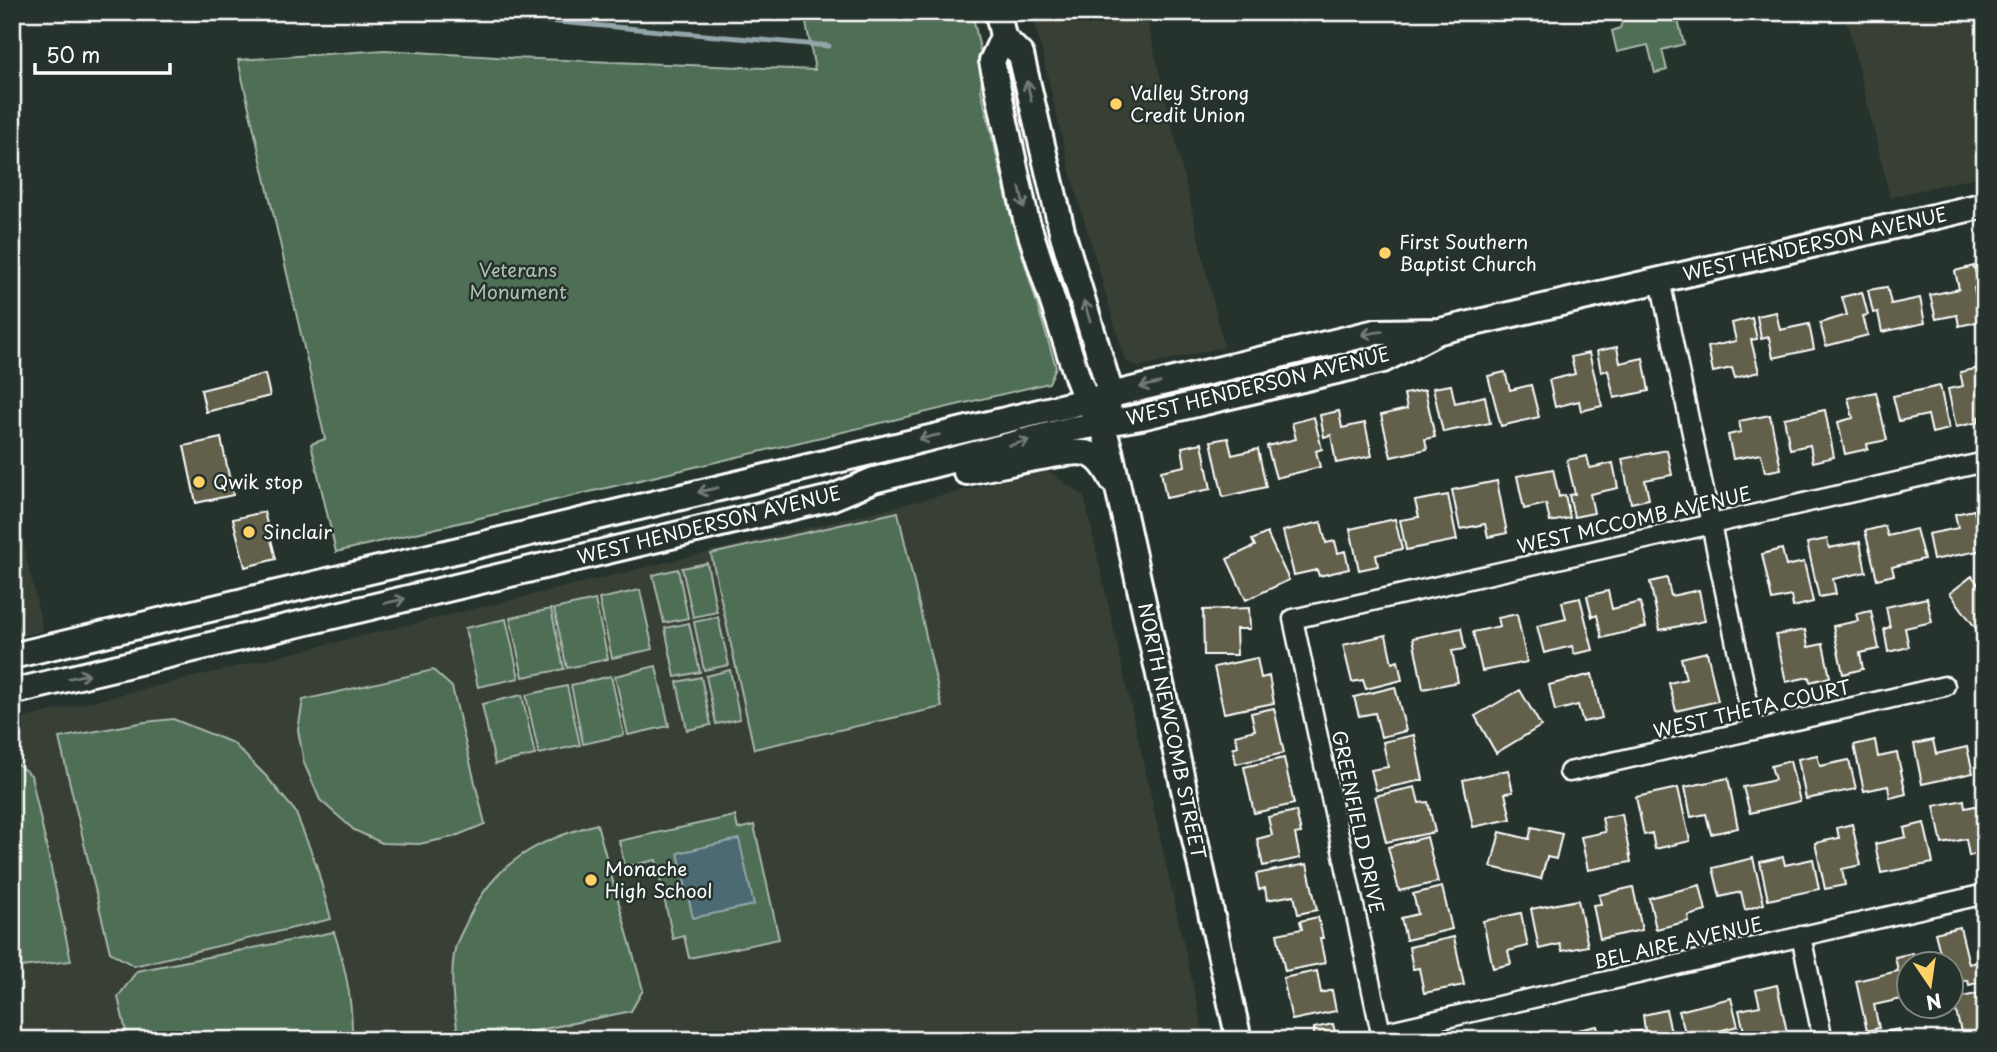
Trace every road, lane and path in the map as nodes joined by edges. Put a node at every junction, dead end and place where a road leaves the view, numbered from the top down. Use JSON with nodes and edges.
{"nodes":[{"id":1,"x":998,"y":12,"type":"edge"},
{"id":2,"x":1003,"y":37,"type":"junction"},
{"id":3,"x":998,"y":91,"type":"junction"},
{"id":4,"x":1052,"y":188,"type":"junction"},
{"id":5,"x":1985,"y":205,"type":"edge"},
{"id":6,"x":1660,"y":280,"type":"junction"},
{"id":7,"x":1440,"y":331,"type":"junction"},
{"id":8,"x":1111,"y":394,"type":"junction"},
{"id":9,"x":1086,"y":400,"type":"junction"},
{"id":10,"x":1102,"y":424,"type":"junction"},
{"id":11,"x":1985,"y":462,"type":"edge"},
{"id":12,"x":1120,"y":493,"type":"junction"},
{"id":13,"x":831,"y":498,"type":"junction"},
{"id":14,"x":1712,"y":523,"type":"junction"},
{"id":15,"x":539,"y":530,"type":"junction"},
{"id":16,"x":334,"y":579,"type":"junction"},
{"id":17,"x":354,"y":611,"type":"junction"},
{"id":18,"x":1293,"y":619,"type":"joint"},
{"id":19,"x":12,"y":656,"type":"edge"},
{"id":20,"x":111,"y":668,"type":"junction"},
{"id":21,"x":1945,"y":686,"type":"dead end"},
{"id":22,"x":12,"y":692,"type":"edge"},
{"id":23,"x":1754,"y":730,"type":"junction"},
{"id":24,"x":1569,"y":772,"type":"dead end"},
{"id":25,"x":1985,"y":894,"type":"edge"},
{"id":26,"x":1801,"y":936,"type":"junction"},
{"id":27,"x":1381,"y":1033,"type":"joint"},
{"id":28,"x":1239,"y":1040,"type":"edge"},
{"id":29,"x":1823,"y":1040,"type":"edge"}],
"edges":[{"from":1,"to":2,"type":"main road","name":"NORTH NEWCOMB STREET"},
{"from":2,"to":3,"type":"main road","name":"NORTH NEWCOMB STREET"},
{"from":4,"to":2,"type":"main road","name":"NORTH NEWCOMB STREET","one_way":true},
{"from":3,"to":4,"type":"main road"},
{"from":3,"to":9,"type":"main road","name":"NORTH NEWCOMB STREET","one_way":true},
{"from":8,"to":4,"type":"main road","name":"NORTH NEWCOMB STREET","one_way":true},
{"from":5,"to":6,"type":"main road","name":"WEST HENDERSON AVENUE"},
{"from":6,"to":7,"type":"main road","name":"WEST HENDERSON AVENUE"},
{"from":6,"to":14,"type":"street"},
{"from":7,"to":8,"type":"main road","name":"WEST HENDERSON AVENUE","one_way":true},
{"from":7,"to":10,"type":"main road","name":"WEST HENDERSON AVENUE"},
{"from":8,"to":9,"type":"main road","name":"WEST HENDERSON AVENUE"},
{"from":8,"to":10,"type":"main road"},
{"from":9,"to":10,"type":"main road","name":"NORTH NEWCOMB STREET"},
{"from":9,"to":15,"type":"main road","name":"WEST HENDERSON AVENUE","one_way":true},
{"from":10,"to":12,"type":"main road","name":"NORTH NEWCOMB STREET"},
{"from":13,"to":10,"type":"main road","name":"WEST HENDERSON AVENUE","one_way":true},
{"from":11,"to":14,"type":"street","name":"WEST MCCOMB AVENUE"},
{"from":12,"to":13,"type":"main road"},
{"from":12,"to":28,"type":"main road","name":"NORTH NEWCOMB STREET"},
{"from":17,"to":13,"type":"main road","name":"WEST HENDERSON AVENUE","one_way":true},
{"from":14,"to":18,"type":"street","name":"WEST MCCOMB AVENUE"},
{"from":14,"to":23,"type":"street"},
{"from":15,"to":16,"type":"main road","name":"WEST HENDERSON AVENUE"},
{"from":15,"to":17,"type":"main road"},
{"from":16,"to":19,"type":"main road","name":"WEST HENDERSON AVENUE"},
{"from":16,"to":20,"type":"main road"},
{"from":17,"to":20,"type":"main road","name":"WEST HENDERSON AVENUE"},
{"from":18,"to":27,"type":"street","name":"GREENFIELD DRIVE"},
{"from":22,"to":20,"type":"main road","name":"WEST HENDERSON AVENUE","one_way":true},
{"from":21,"to":23,"type":"street","name":"WEST THETA COURT"},
{"from":23,"to":24,"type":"street","name":"WEST THETA COURT"},
{"from":25,"to":26,"type":"street","name":"BEL AIRE AVENUE"},
{"from":26,"to":27,"type":"street","name":"BEL AIRE AVENUE"},
{"from":26,"to":29,"type":"street"}]}
